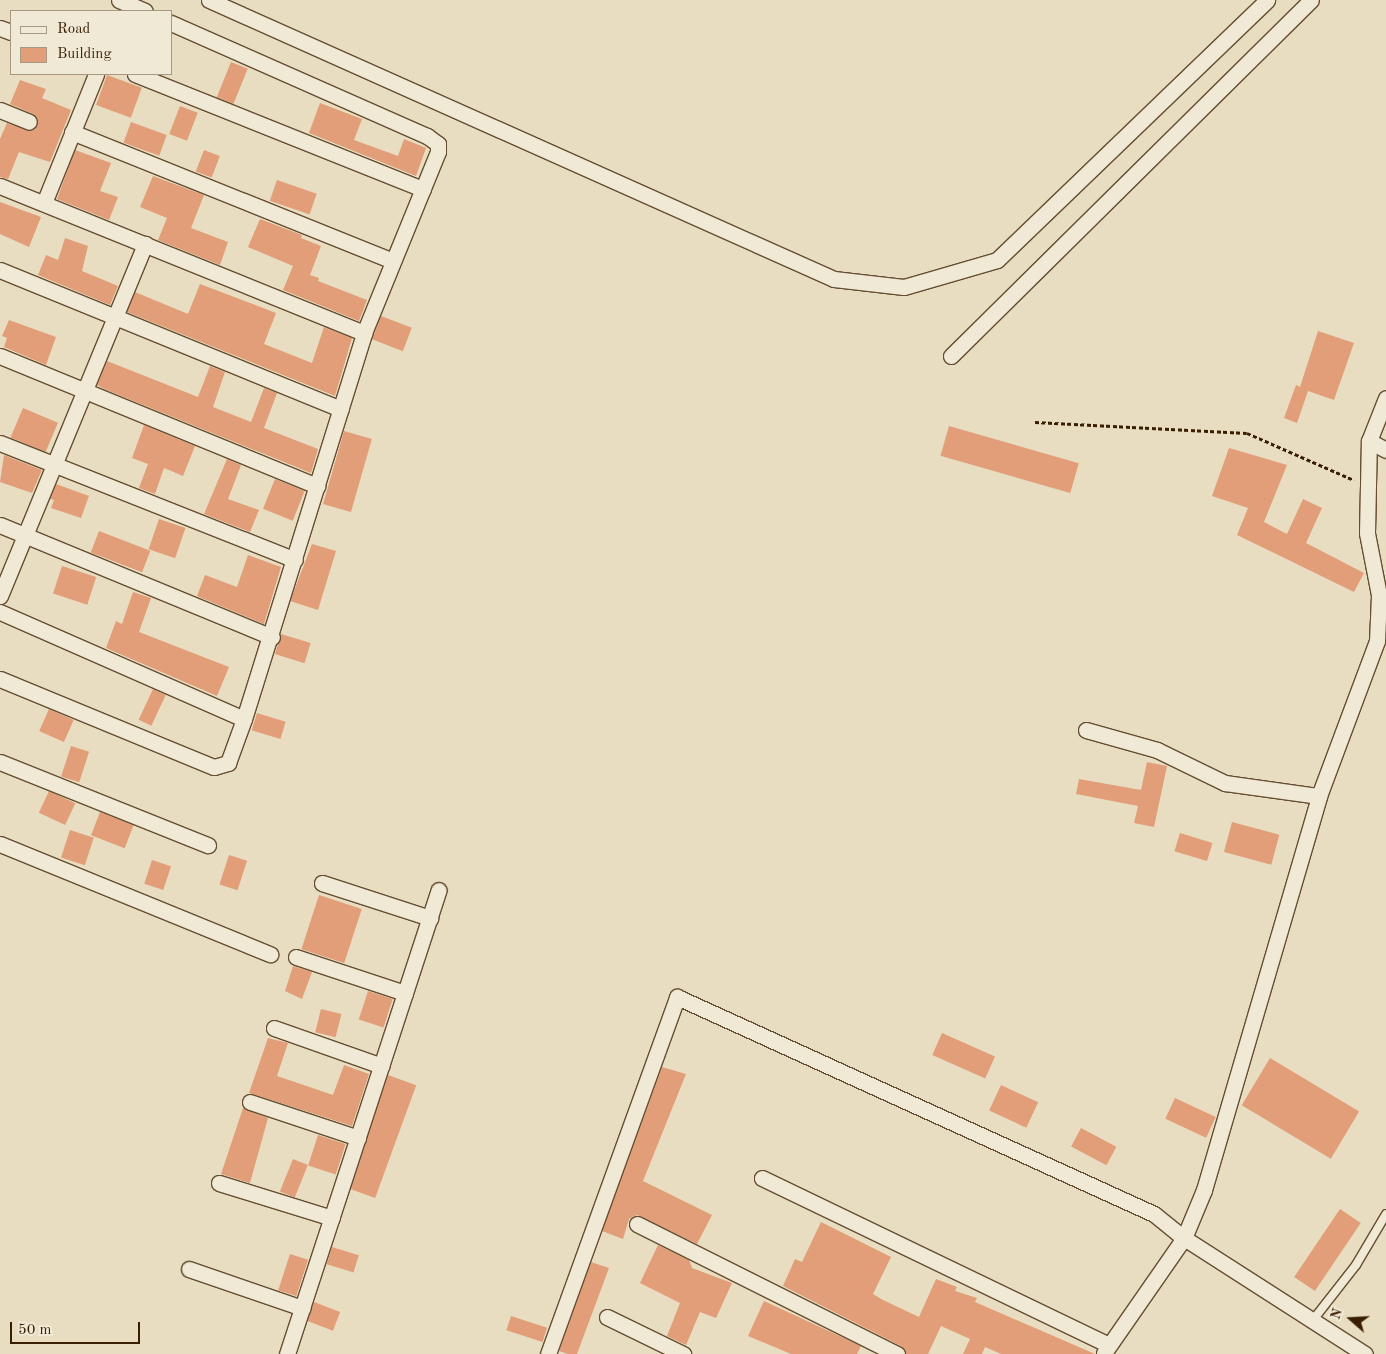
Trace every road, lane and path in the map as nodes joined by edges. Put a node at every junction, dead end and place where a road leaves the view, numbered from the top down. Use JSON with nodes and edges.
{"nodes":[{"id":1,"x":209,"y":0,"type":"edge"},
{"id":2,"x":1267,"y":0,"type":"edge"},
{"id":3,"x":1311,"y":0,"type":"edge"},
{"id":4,"x":122,"y":5,"type":"edge"},
{"id":5,"x":140,"y":10,"type":"edge"},
{"id":6,"x":172,"y":23,"type":"edge"},
{"id":7,"x":96,"y":75,"type":"edge"},
{"id":8,"x":141,"y":75,"type":"edge"},
{"id":9,"x":0,"y":110,"type":"edge"},
{"id":10,"x":29,"y":122,"type":"dead end"},
{"id":11,"x":72,"y":132,"type":"junction"},
{"id":12,"x":0,"y":186,"type":"edge"},
{"id":13,"x":423,"y":190,"type":"junction"},
{"id":14,"x":44,"y":203,"type":"junction"},
{"id":15,"x":145,"y":244,"type":"junction"},
{"id":16,"x":393,"y":261,"type":"junction"},
{"id":17,"x":0,"y":270,"type":"edge"},
{"id":18,"x":115,"y":317,"type":"junction"},
{"id":19,"x":364,"y":333,"type":"junction"},
{"id":20,"x":0,"y":356,"type":"edge"},
{"id":21,"x":950,"y":356,"type":"dead end"},
{"id":22,"x":84,"y":391,"type":"junction"},
{"id":23,"x":1386,"y":398,"type":"edge"},
{"id":24,"x":341,"y":409,"type":"junction"},
{"id":25,"x":1035,"y":422,"type":"dead end"},
{"id":26,"x":1369,"y":441,"type":"junction"},
{"id":27,"x":0,"y":442,"type":"edge"},
{"id":28,"x":1386,"y":450,"type":"edge"},
{"id":29,"x":54,"y":464,"type":"junction"},
{"id":30,"x":318,"y":486,"type":"junction"},
{"id":31,"x":1368,"y":486,"type":"junction"},
{"id":32,"x":0,"y":525,"type":"edge"},
{"id":33,"x":25,"y":536,"type":"junction"},
{"id":34,"x":295,"y":560,"type":"junction"},
{"id":35,"x":0,"y":596,"type":"edge"},
{"id":36,"x":0,"y":612,"type":"edge"},
{"id":37,"x":272,"y":638,"type":"junction"},
{"id":38,"x":0,"y":679,"type":"edge"},
{"id":39,"x":244,"y":719,"type":"junction"},
{"id":40,"x":1086,"y":730,"type":"dead end"},
{"id":41,"x":0,"y":762,"type":"edge"},
{"id":42,"x":1319,"y":796,"type":"junction"},
{"id":43,"x":0,"y":844,"type":"edge"},
{"id":44,"x":208,"y":845,"type":"dead end"},
{"id":45,"x":322,"y":882,"type":"dead end"},
{"id":46,"x":439,"y":890,"type":"dead end"},
{"id":47,"x":430,"y":918,"type":"junction"},
{"id":48,"x":270,"y":954,"type":"dead end"},
{"id":49,"x":296,"y":958,"type":"dead end"},
{"id":50,"x":405,"y":994,"type":"junction"},
{"id":51,"x":274,"y":1028,"type":"dead end"},
{"id":52,"x":382,"y":1066,"type":"junction"},
{"id":53,"x":250,"y":1102,"type":"dead end"},
{"id":54,"x":358,"y":1138,"type":"junction"},
{"id":55,"x":762,"y":1178,"type":"dead end"},
{"id":56,"x":219,"y":1183,"type":"dead end"},
{"id":57,"x":1386,"y":1214,"type":"edge"},
{"id":58,"x":332,"y":1218,"type":"junction"},
{"id":59,"x":637,"y":1224,"type":"dead end"},
{"id":60,"x":1184,"y":1238,"type":"junction"},
{"id":61,"x":189,"y":1269,"type":"dead end"},
{"id":62,"x":302,"y":1308,"type":"junction"},
{"id":63,"x":607,"y":1317,"type":"dead end"},
{"id":64,"x":1313,"y":1320,"type":"junction"},
{"id":65,"x":1106,"y":1350,"type":"edge"},
{"id":66,"x":287,"y":1354,"type":"edge"},
{"id":67,"x":548,"y":1354,"type":"edge"},
{"id":68,"x":683,"y":1354,"type":"edge"},
{"id":69,"x":897,"y":1354,"type":"edge"},
{"id":70,"x":1365,"y":1354,"type":"edge"}],
"edges":[{"from":1,"to":2,"type":"street"},
{"from":3,"to":21,"type":"street"},
{"from":4,"to":5,"type":"street"},
{"from":6,"to":13,"type":"street"},
{"from":7,"to":11,"type":"street"},
{"from":8,"to":13,"type":"street"},
{"from":9,"to":10,"type":"street"},
{"from":11,"to":14,"type":"street"},
{"from":11,"to":16,"type":"street"},
{"from":12,"to":14,"type":"street"},
{"from":13,"to":16,"type":"street"},
{"from":14,"to":15,"type":"street"},
{"from":15,"to":18,"type":"street"},
{"from":15,"to":19,"type":"street"},
{"from":16,"to":19,"type":"street"},
{"from":17,"to":18,"type":"street"},
{"from":18,"to":22,"type":"street"},
{"from":18,"to":24,"type":"street"},
{"from":19,"to":24,"type":"street"},
{"from":20,"to":22,"type":"street"},
{"from":22,"to":29,"type":"street"},
{"from":22,"to":30,"type":"street"},
{"from":23,"to":26,"type":"street"},
{"from":24,"to":30,"type":"street"},
{"from":25,"to":31,"type":"path"},
{"from":26,"to":28,"type":"street"},
{"from":26,"to":31,"type":"street"},
{"from":27,"to":29,"type":"street"},
{"from":29,"to":33,"type":"street"},
{"from":29,"to":34,"type":"street"},
{"from":30,"to":34,"type":"street"},
{"from":31,"to":42,"type":"street"},
{"from":32,"to":33,"type":"street"},
{"from":33,"to":35,"type":"street"},
{"from":33,"to":37,"type":"street"},
{"from":34,"to":37,"type":"street"},
{"from":36,"to":39,"type":"street"},
{"from":37,"to":39,"type":"street"},
{"from":38,"to":39,"type":"street"},
{"from":40,"to":42,"type":"street"},
{"from":41,"to":44,"type":"street"},
{"from":42,"to":60,"type":"street"},
{"from":43,"to":48,"type":"street"},
{"from":45,"to":47,"type":"street"},
{"from":46,"to":47,"type":"street"},
{"from":47,"to":50,"type":"street"},
{"from":49,"to":50,"type":"street"},
{"from":50,"to":52,"type":"street"},
{"from":51,"to":52,"type":"street"},
{"from":52,"to":54,"type":"street"},
{"from":53,"to":54,"type":"street"},
{"from":54,"to":58,"type":"street"},
{"from":55,"to":65,"type":"street"},
{"from":56,"to":58,"type":"street"},
{"from":57,"to":64,"type":"lane"},
{"from":58,"to":62,"type":"street"},
{"from":59,"to":69,"type":"street"},
{"from":60,"to":64,"type":"street"},
{"from":60,"to":65,"type":"street"},
{"from":60,"to":67,"type":"street"},
{"from":61,"to":62,"type":"street"},
{"from":62,"to":66,"type":"street"},
{"from":63,"to":68,"type":"street"},
{"from":64,"to":70,"type":"street"}]}
